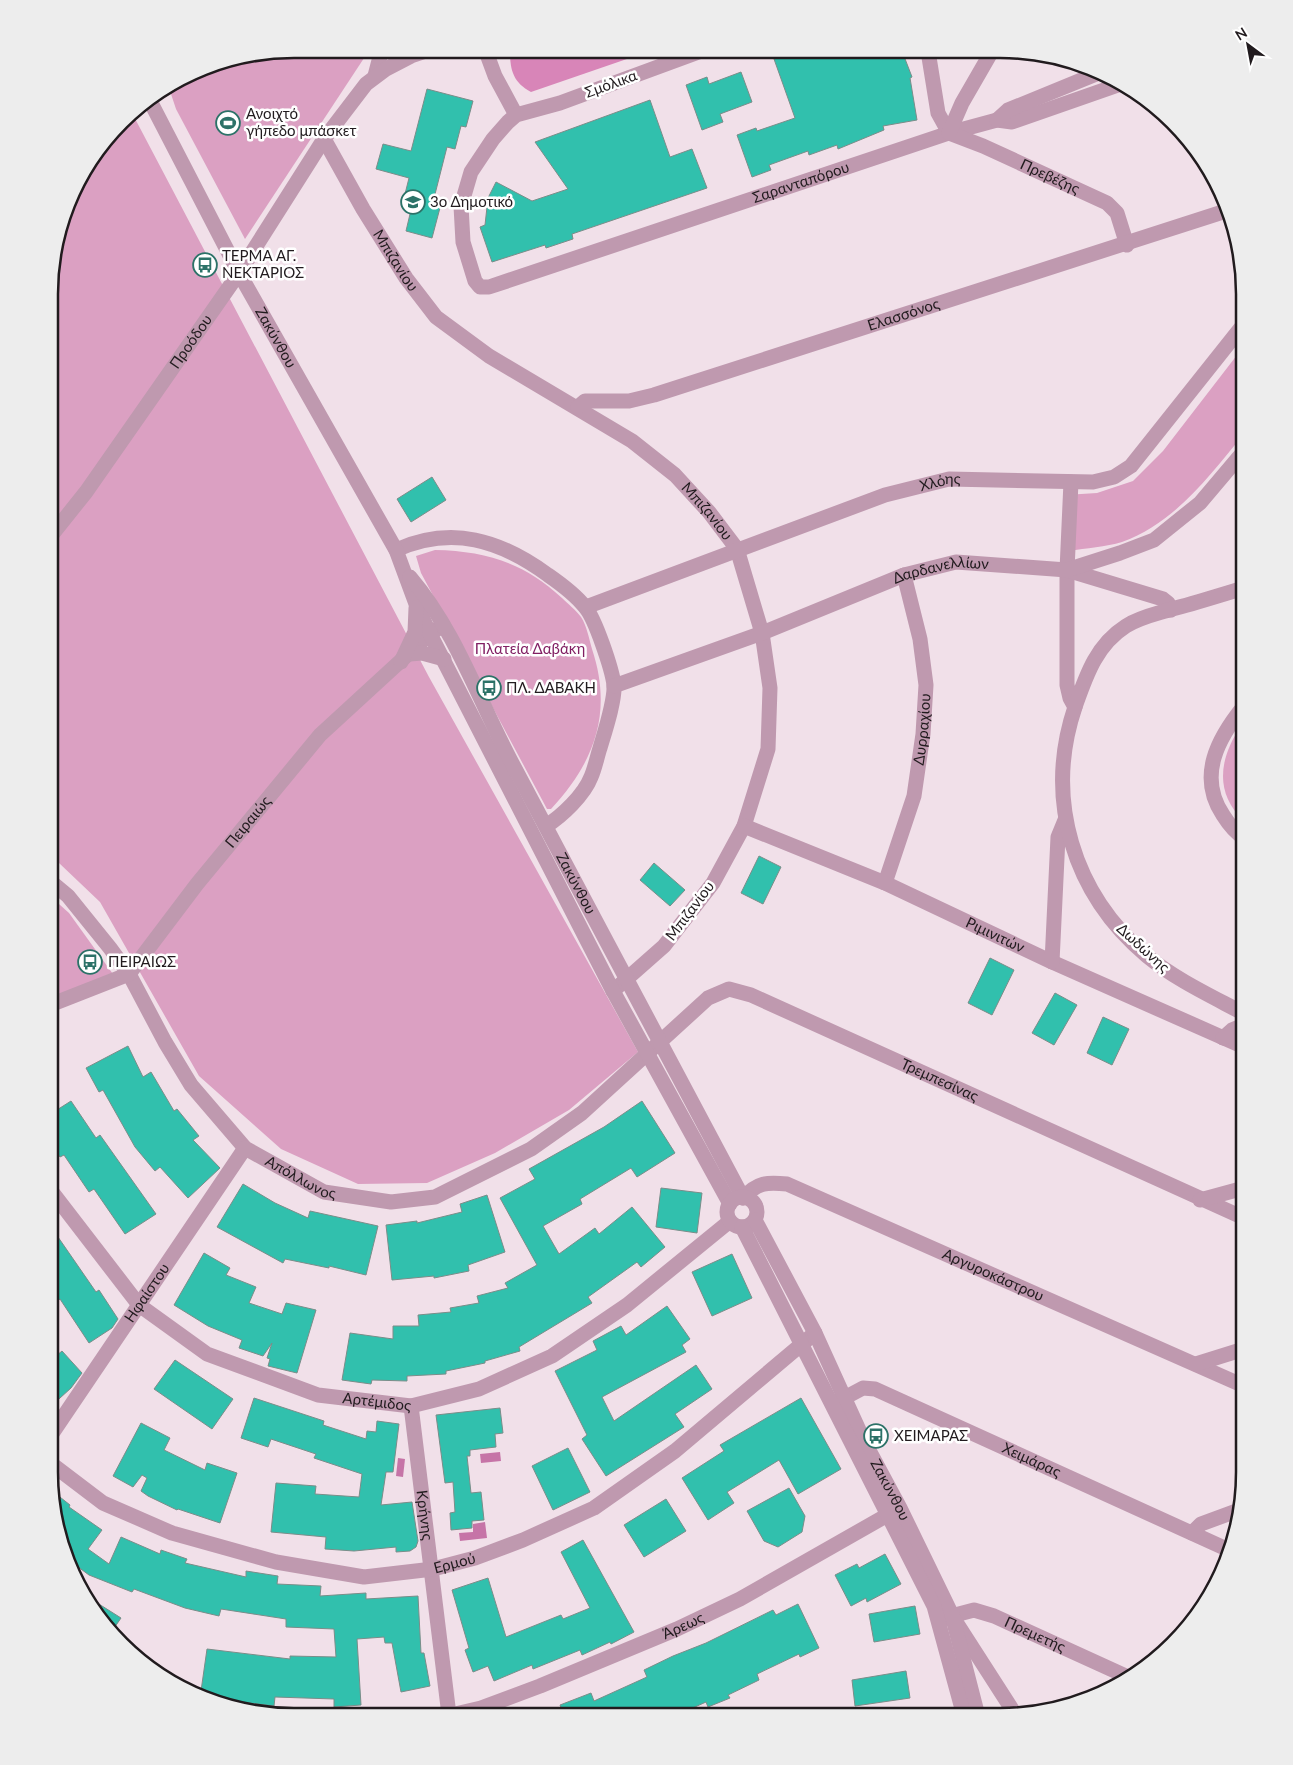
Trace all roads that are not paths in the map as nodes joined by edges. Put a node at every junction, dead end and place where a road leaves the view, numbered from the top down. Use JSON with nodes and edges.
{"nodes":[{"id":1,"x":379,"y":58,"type":"edge"},
{"id":2,"x":404,"y":58,"type":"edge"},
{"id":3,"x":488,"y":58,"type":"edge"},
{"id":4,"x":682,"y":58,"type":"edge"},
{"id":5,"x":929,"y":58,"type":"edge"},
{"id":6,"x":988,"y":58,"type":"edge"},
{"id":7,"x":374,"y":76,"type":"junction"},
{"id":8,"x":1092,"y":76,"type":"edge"},
{"id":9,"x":1114,"y":87,"type":"edge"},
{"id":10,"x":152,"y":105,"type":"edge"},
{"id":11,"x":516,"y":115,"type":"junction"},
{"id":12,"x":997,"y":120,"type":"junction"},
{"id":13,"x":949,"y":132,"type":"junction"},
{"id":14,"x":324,"y":139,"type":"junction"},
{"id":15,"x":1221,"y":213,"type":"edge"},
{"id":16,"x":1127,"y":245,"type":"junction"},
{"id":17,"x":240,"y":273,"type":"junction"},
{"id":18,"x":480,"y":287,"type":"joint"},
{"id":19,"x":1236,"y":334,"type":"edge"},
{"id":20,"x":578,"y":407,"type":"junction"},
{"id":21,"x":1236,"y":461,"type":"edge"},
{"id":22,"x":1072,"y":482,"type":"junction"},
{"id":23,"x":58,"y":528,"type":"edge"},
{"id":24,"x":737,"y":549,"type":"junction"},
{"id":25,"x":396,"y":550,"type":"junction"},
{"id":26,"x":1067,"y":570,"type":"junction"},
{"id":27,"x":406,"y":572,"type":"junction"},
{"id":28,"x":904,"y":574,"type":"junction"},
{"id":29,"x":1236,"y":590,"type":"edge"},
{"id":30,"x":416,"y":604,"type":"junction"},
{"id":31,"x":586,"y":608,"type":"junction"},
{"id":32,"x":1171,"y":610,"type":"junction"},
{"id":33,"x":437,"y":630,"type":"junction"},
{"id":34,"x":762,"y":633,"type":"junction"},
{"id":35,"x":406,"y":658,"type":"junction"},
{"id":36,"x":444,"y":659,"type":"junction"},
{"id":37,"x":614,"y":686,"type":"junction"},
{"id":38,"x":1075,"y":707,"type":"junction"},
{"id":39,"x":1236,"y":717,"type":"edge"},
{"id":40,"x":1065,"y":820,"type":"junction"},
{"id":41,"x":546,"y":826,"type":"junction"},
{"id":42,"x":744,"y":826,"type":"junction"},
{"id":43,"x":1236,"y":830,"type":"edge"},
{"id":44,"x":885,"y":882,"type":"junction"},
{"id":45,"x":58,"y":888,"type":"edge"},
{"id":46,"x":1052,"y":962,"type":"junction"},
{"id":47,"x":129,"y":974,"type":"junction"},
{"id":48,"x":627,"y":981,"type":"junction"},
{"id":49,"x":613,"y":991,"type":"junction"},
{"id":50,"x":58,"y":1002,"type":"edge"},
{"id":51,"x":1236,"y":1010,"type":"edge"},
{"id":52,"x":1236,"y":1028,"type":"edge"},
{"id":53,"x":1223,"y":1038,"type":"junction"},
{"id":54,"x":659,"y":1041,"type":"junction"},
{"id":55,"x":1236,"y":1044,"type":"edge"},
{"id":56,"x":648,"y":1056,"type":"junction"},
{"id":57,"x":245,"y":1148,"type":"junction"},
{"id":58,"x":1236,"y":1190,"type":"edge"},
{"id":59,"x":58,"y":1200,"type":"edge"},
{"id":60,"x":1200,"y":1200,"type":"junction"},
{"id":61,"x":736,"y":1201,"type":"junction"},
{"id":62,"x":1236,"y":1215,"type":"edge"},
{"id":63,"x":742,"y":1223,"type":"junction"},
{"id":64,"x":139,"y":1305,"type":"junction"},
{"id":65,"x":815,"y":1333,"type":"junction"},
{"id":66,"x":803,"y":1344,"type":"junction"},
{"id":67,"x":1236,"y":1352,"type":"edge"},
{"id":68,"x":1196,"y":1364,"type":"junction"},
{"id":69,"x":1236,"y":1382,"type":"edge"},
{"id":70,"x":839,"y":1401,"type":"junction"},
{"id":71,"x":411,"y":1406,"type":"junction"},
{"id":72,"x":58,"y":1425,"type":"edge"},
{"id":73,"x":58,"y":1469,"type":"edge"},
{"id":74,"x":893,"y":1512,"type":"junction"},
{"id":75,"x":1232,"y":1513,"type":"edge"},
{"id":76,"x":1192,"y":1533,"type":"junction"},
{"id":77,"x":1223,"y":1547,"type":"edge"},
{"id":78,"x":433,"y":1569,"type":"junction"},
{"id":79,"x":945,"y":1618,"type":"junction"},
{"id":80,"x":1121,"y":1674,"type":"edge"},
{"id":81,"x":1010,"y":1707,"type":"edge"},
{"id":82,"x":449,"y":1708,"type":"edge"},
{"id":83,"x":481,"y":1708,"type":"edge"},
{"id":84,"x":962,"y":1708,"type":"edge"},
{"id":85,"x":975,"y":1708,"type":"edge"}],
"edges":[{"from":1,"to":7,"type":"street"},
{"from":2,"to":7,"type":"street"},
{"from":3,"to":11,"type":"street"},
{"from":4,"to":11,"type":"street","name":"Σμόλικα"},
{"from":5,"to":13,"type":"street"},
{"from":6,"to":13,"type":"street"},
{"from":7,"to":14,"type":"street","name":"Προόδου"},
{"from":8,"to":12,"type":"street"},
{"from":9,"to":12,"type":"street","name":"Σαρανταπόρου"},
{"from":10,"to":17,"type":"street","name":"Ζακύνθου"},
{"from":11,"to":18,"type":"street","name":"Σμόλικα"},
{"from":12,"to":13,"type":"street","name":"Σαρανταπόρου"},
{"from":13,"to":16,"type":"street","name":"Πρεβέζης"},
{"from":13,"to":18,"type":"street","name":"Σαρανταπόρου"},
{"from":14,"to":17,"type":"street","name":"Προόδου"},
{"from":14,"to":20,"type":"street","name":"Μπιζανίου"},
{"from":15,"to":16,"type":"street","name":"Ελασσόνος"},
{"from":16,"to":20,"type":"street","name":"Ελασσόνος"},
{"from":17,"to":23,"type":"street","name":"Προόδου"},
{"from":17,"to":25,"type":"street","name":"Ζακύνθου"},
{"from":19,"to":22,"type":"street","name":"Χλόης"},
{"from":20,"to":24,"type":"street","name":"Μπιζανίου"},
{"from":21,"to":26,"type":"street","name":"Δαρδανελλίων"},
{"from":22,"to":24,"type":"street","name":"Χλόης"},
{"from":22,"to":26,"type":"street"},
{"from":24,"to":31,"type":"street","name":"Χλόης"},
{"from":24,"to":34,"type":"street","name":"Μπιζανίου"},
{"from":25,"to":27,"type":"street","name":"Ζακύνθου"},
{"from":25,"to":31,"type":"street"},
{"from":26,"to":28,"type":"street","name":"Δαρδανελλίων"},
{"from":26,"to":32,"type":"street"},
{"from":26,"to":38,"type":"street"},
{"from":27,"to":30,"type":"street","name":"Ζακύνθου"},
{"from":27,"to":33,"type":"street","name":"Ζακύνθου"},
{"from":28,"to":34,"type":"street","name":"Δαρδανελλίων"},
{"from":28,"to":44,"type":"street","name":"Δυρραχίου"},
{"from":29,"to":32,"type":"street","name":"Δωδώνης"},
{"from":30,"to":33,"type":"street","name":"Ζακύνθου"},
{"from":30,"to":35,"type":"street"},
{"from":31,"to":37,"type":"street"},
{"from":32,"to":38,"type":"street","name":"Δωδώνης"},
{"from":33,"to":35,"type":"street","name":"Πειραιώς"},
{"from":33,"to":36,"type":"street","name":"Ζακύνθου"},
{"from":33,"to":41,"type":"street","name":"Ζακύνθου"},
{"from":34,"to":37,"type":"street","name":"Δαρδανελλίων"},
{"from":34,"to":42,"type":"street","name":"Μπιζανίου"},
{"from":35,"to":36,"type":"street"},
{"from":35,"to":47,"type":"street","name":"Πειραιώς"},
{"from":36,"to":49,"type":"street","name":"Ζακύνθου"},
{"from":37,"to":41,"type":"street"},
{"from":38,"to":40,"type":"street","name":"Δωδώνης"},
{"from":39,"to":43,"type":"street"},
{"from":40,"to":46,"type":"street","name":"Δωδώνης"},
{"from":40,"to":51,"type":"street","name":"Δωδώνης"},
{"from":41,"to":48,"type":"street","name":"Ζακύνθου"},
{"from":42,"to":44,"type":"street","name":"Ριμινιτών"},
{"from":42,"to":48,"type":"street","name":"Μπιζανίου"},
{"from":44,"to":46,"type":"street","name":"Ριμινιτών"},
{"from":45,"to":47,"type":"street","name":"Απόλλωνος"},
{"from":46,"to":53,"type":"street","name":"Ριμινιτών"},
{"from":47,"to":50,"type":"street"},
{"from":47,"to":57,"type":"street","name":"Απόλλωνος"},
{"from":48,"to":49,"type":"street","name":"Μπιζανίου"},
{"from":48,"to":54,"type":"street","name":"Ζακύνθου"},
{"from":49,"to":56,"type":"street","name":"Ζακύνθου"},
{"from":52,"to":53,"type":"street"},
{"from":53,"to":55,"type":"street","name":"Ριμινιτών"},
{"from":54,"to":56,"type":"street","name":"Τρεμπεσίνας"},
{"from":54,"to":60,"type":"street","name":"Τρεμπεσίνας"},
{"from":54,"to":61,"type":"street","name":"Ζακύνθου"},
{"from":56,"to":57,"type":"street","name":"Απόλλωνος"},
{"from":56,"to":61,"type":"street","name":"Ζακύνθου"},
{"from":57,"to":64,"type":"street","name":"Ηφαίστου"},
{"from":58,"to":60,"type":"street"},
{"from":59,"to":64,"type":"street","name":"Αρτέμιδος"},
{"from":60,"to":62,"type":"street","name":"Τρεμπεσίνας"},
{"from":61,"to":63,"type":"street"},
{"from":61,"to":63,"type":"street"},
{"from":61,"to":68,"type":"street","name":"Αργυροκάστρου"},
{"from":63,"to":65,"type":"street","name":"Ζακύνθου"},
{"from":63,"to":66,"type":"street","name":"Ζακύνθου"},
{"from":63,"to":71,"type":"street","name":"Αρτέμιδος"},
{"from":64,"to":71,"type":"street","name":"Αρτέμιδος"},
{"from":64,"to":72,"type":"street","name":"Ηφαίστου"},
{"from":65,"to":66,"type":"street","name":"Ερμού"},
{"from":65,"to":70,"type":"street","name":"Ζακύνθου"},
{"from":66,"to":70,"type":"street","name":"Ζακύνθου"},
{"from":66,"to":78,"type":"street","name":"Ερμού"},
{"from":67,"to":68,"type":"street"},
{"from":68,"to":69,"type":"street","name":"Αργυροκάστρου"},
{"from":70,"to":74,"type":"street","name":"Ζακύνθου"},
{"from":70,"to":76,"type":"street","name":"Χειμάρας"},
{"from":71,"to":78,"type":"street","name":"Κρήνης"},
{"from":73,"to":78,"type":"street","name":"Ερμού"},
{"from":74,"to":79,"type":"street","name":"Ζακύνθου"},
{"from":74,"to":83,"type":"street","name":"Άρεως"},
{"from":75,"to":76,"type":"street"},
{"from":76,"to":77,"type":"street","name":"Χειμάρας"},
{"from":78,"to":82,"type":"street","name":"Κρήνης"},
{"from":79,"to":80,"type":"street","name":"Πρεμετής"},
{"from":79,"to":81,"type":"street"},
{"from":79,"to":84,"type":"street","name":"Ζακύνθου"},
{"from":79,"to":85,"type":"street","name":"Ζακύνθου"}]}
